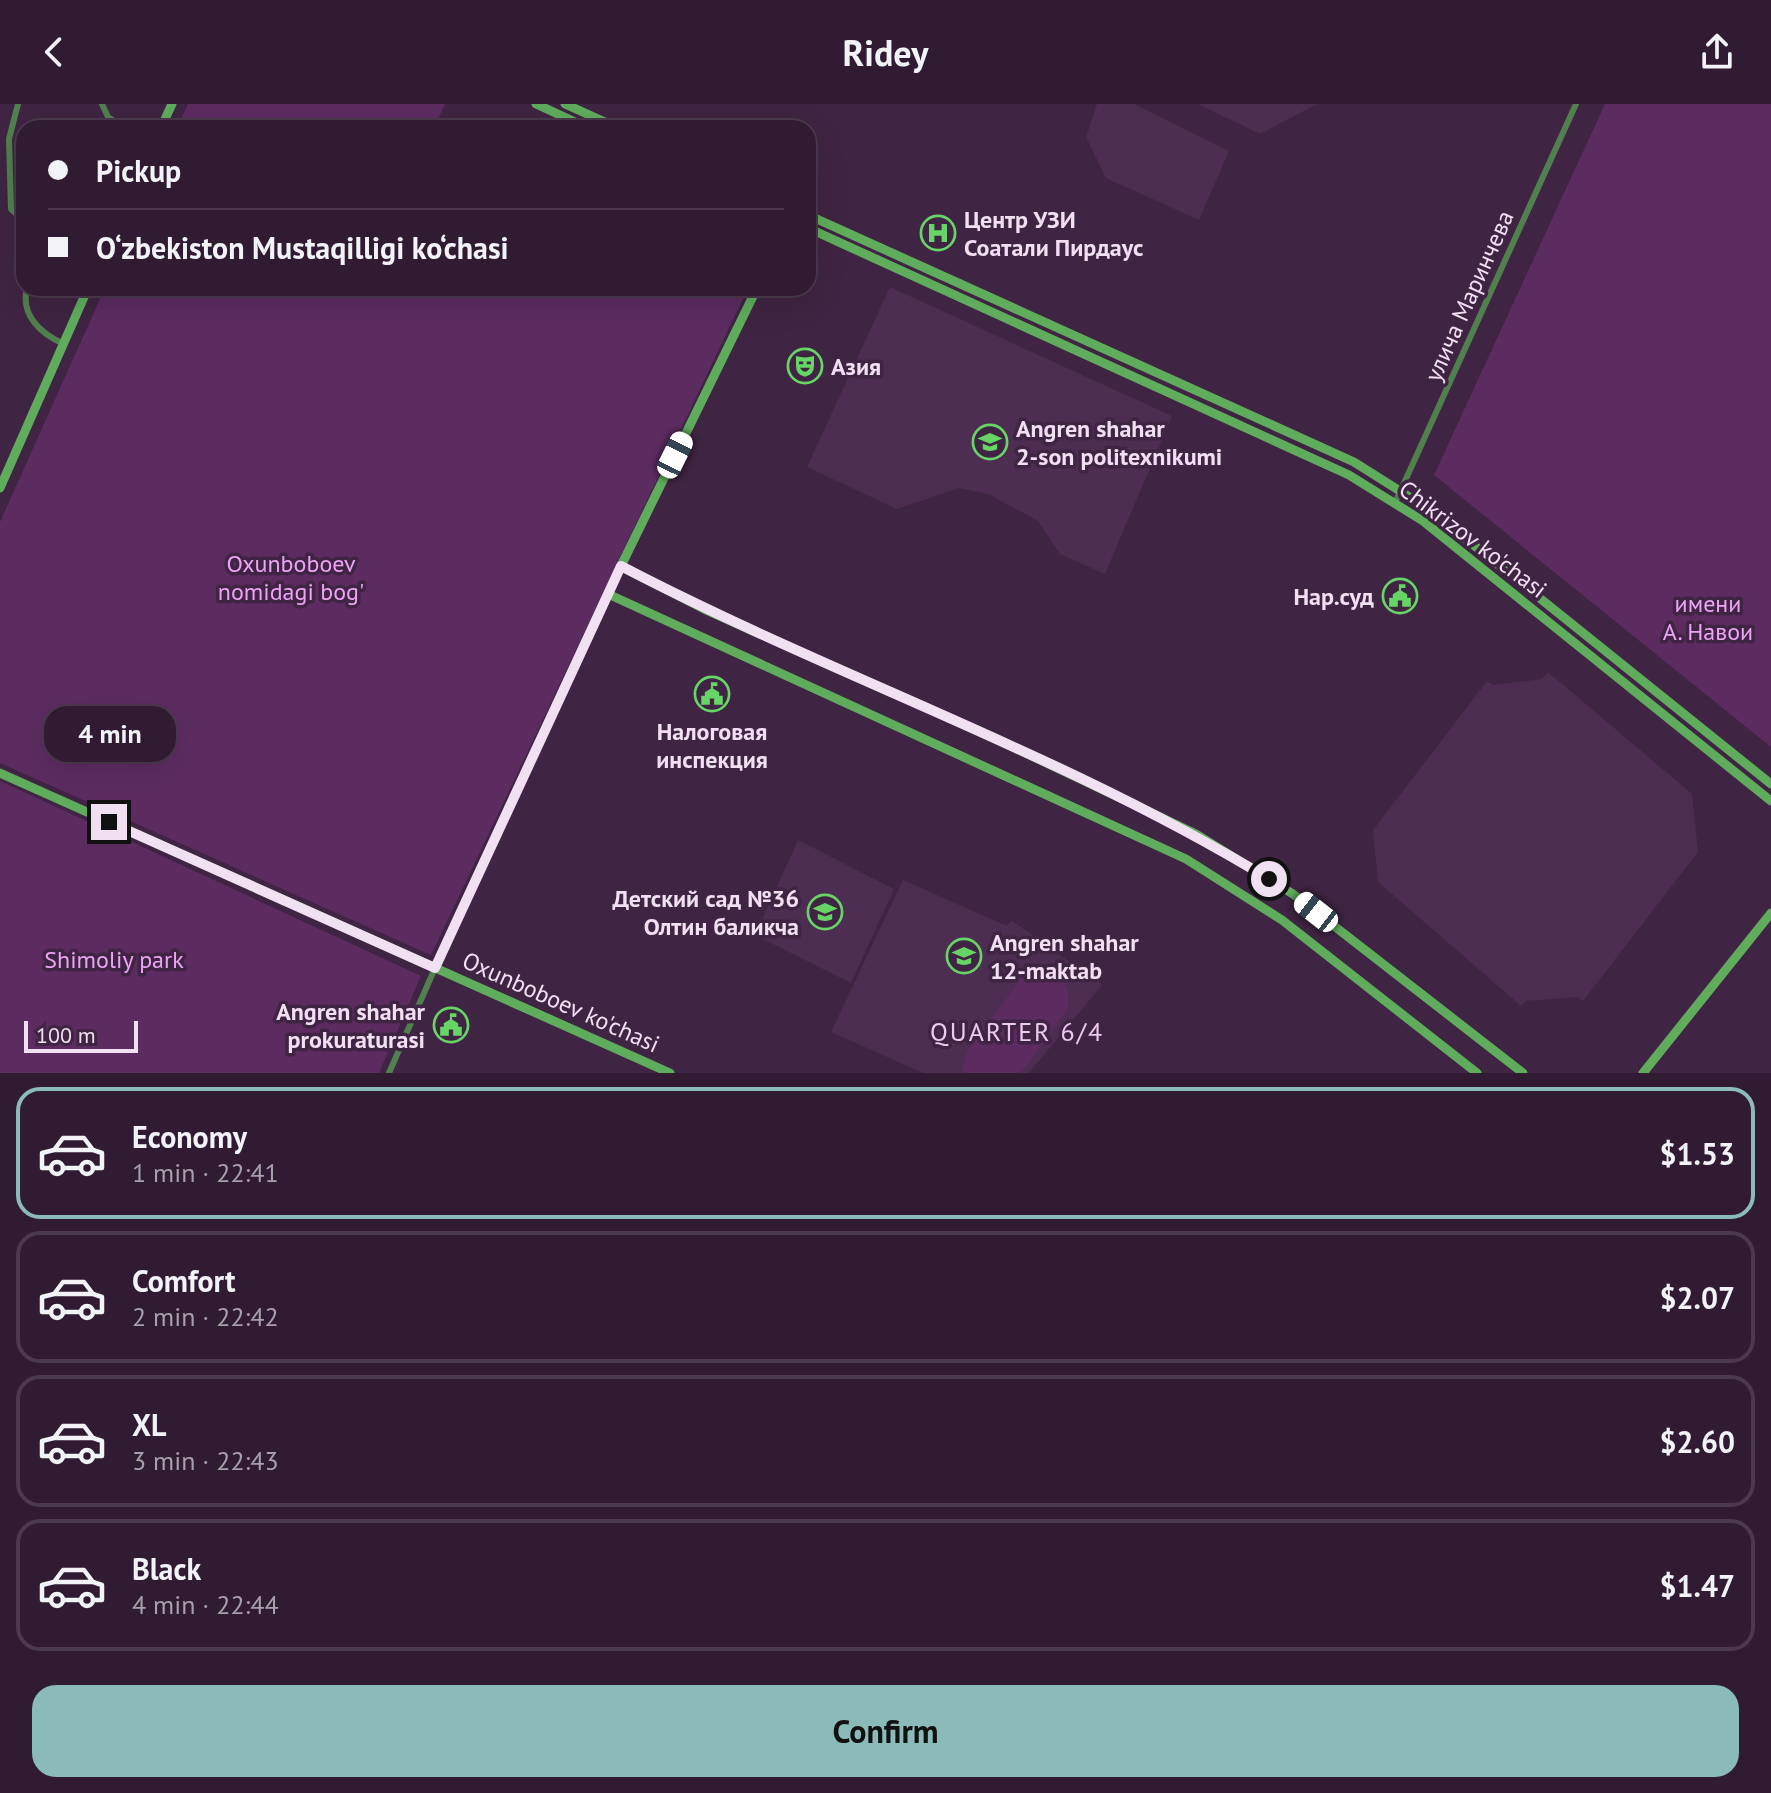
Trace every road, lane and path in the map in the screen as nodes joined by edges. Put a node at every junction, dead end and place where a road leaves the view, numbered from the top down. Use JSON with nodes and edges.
{"nodes":[{"id":1,"x":18,"y":104,"type":"edge"},
{"id":2,"x":102,"y":104,"type":"edge"},
{"id":3,"x":536,"y":104,"type":"edge"},
{"id":4,"x":1564,"y":104,"type":"edge"},
{"id":5,"x":570,"y":106,"type":"edge"},
{"id":6,"x":1575,"y":106,"type":"edge"},
{"id":7,"x":108,"y":117,"type":"junction"},
{"id":8,"x":569,"y":119,"type":"joint"},
{"id":9,"x":107,"y":120,"type":"edge"},
{"id":10,"x":112,"y":120,"type":"edge"},
{"id":11,"x":601,"y":120,"type":"edge"},
{"id":12,"x":16,"y":214,"type":"edge"},
{"id":13,"x":816,"y":219,"type":"edge"},
{"id":14,"x":816,"y":232,"type":"edge"},
{"id":15,"x":27,"y":296,"type":"edge"},
{"id":16,"x":85,"y":296,"type":"edge"},
{"id":17,"x":753,"y":296,"type":"edge"},
{"id":18,"x":64,"y":344,"type":"junction"},
{"id":19,"x":3,"y":473,"type":"edge"},
{"id":20,"x":0,"y":488,"type":"edge"},
{"id":21,"x":1401,"y":490,"type":"junction"},
{"id":22,"x":1395,"y":503,"type":"junction"},
{"id":23,"x":621,"y":566,"type":"junction"},
{"id":24,"x":608,"y":594,"type":"junction"},
{"id":25,"x":0,"y":773,"type":"edge"},
{"id":26,"x":1771,"y":784,"type":"edge"},
{"id":27,"x":1771,"y":801,"type":"edge"},
{"id":28,"x":1771,"y":913,"type":"edge"},
{"id":29,"x":435,"y":968,"type":"junction"},
{"id":30,"x":389,"y":1073,"type":"edge"},
{"id":31,"x":670,"y":1073,"type":"edge"},
{"id":32,"x":1477,"y":1073,"type":"edge"},
{"id":33,"x":1523,"y":1073,"type":"edge"},
{"id":34,"x":1643,"y":1073,"type":"edge"}],
"edges":[{"from":1,"to":12,"type":"street"},
{"from":2,"to":7,"type":"street"},
{"from":3,"to":8,"type":"main road"},
{"from":4,"to":6,"type":"street"},
{"from":5,"to":8,"type":"main road"},
{"from":5,"to":11,"type":"main road"},
{"from":6,"to":21,"type":"street","name":"улича Маринчева"},
{"from":7,"to":9,"type":"street"},
{"from":7,"to":10,"type":"street"},
{"from":13,"to":21,"type":"main road","name":"Chikrizov ko'chasi"},
{"from":14,"to":22,"type":"main road","name":"Chikrizov ko'chasi"},
{"from":15,"to":18,"type":"street"},
{"from":16,"to":18,"type":"main road"},
{"from":17,"to":23,"type":"main road"},
{"from":18,"to":19,"type":"main road"},
{"from":19,"to":20,"type":"main road"},
{"from":21,"to":22,"type":"street","name":"улича Маринчева"},
{"from":21,"to":26,"type":"main road","name":"Chikrizov ko'chasi"},
{"from":22,"to":27,"type":"main road","name":"Chikrizov ko'chasi"},
{"from":23,"to":24,"type":"main road"},
{"from":23,"to":33,"type":"main road"},
{"from":24,"to":29,"type":"main road"},
{"from":24,"to":32,"type":"main road"},
{"from":25,"to":29,"type":"main road","name":"Oxunboboev ko'chasi"},
{"from":28,"to":34,"type":"main road"},
{"from":29,"to":30,"type":"street"},
{"from":29,"to":31,"type":"main road","name":"Oxunboboev ko'chasi"}]}
